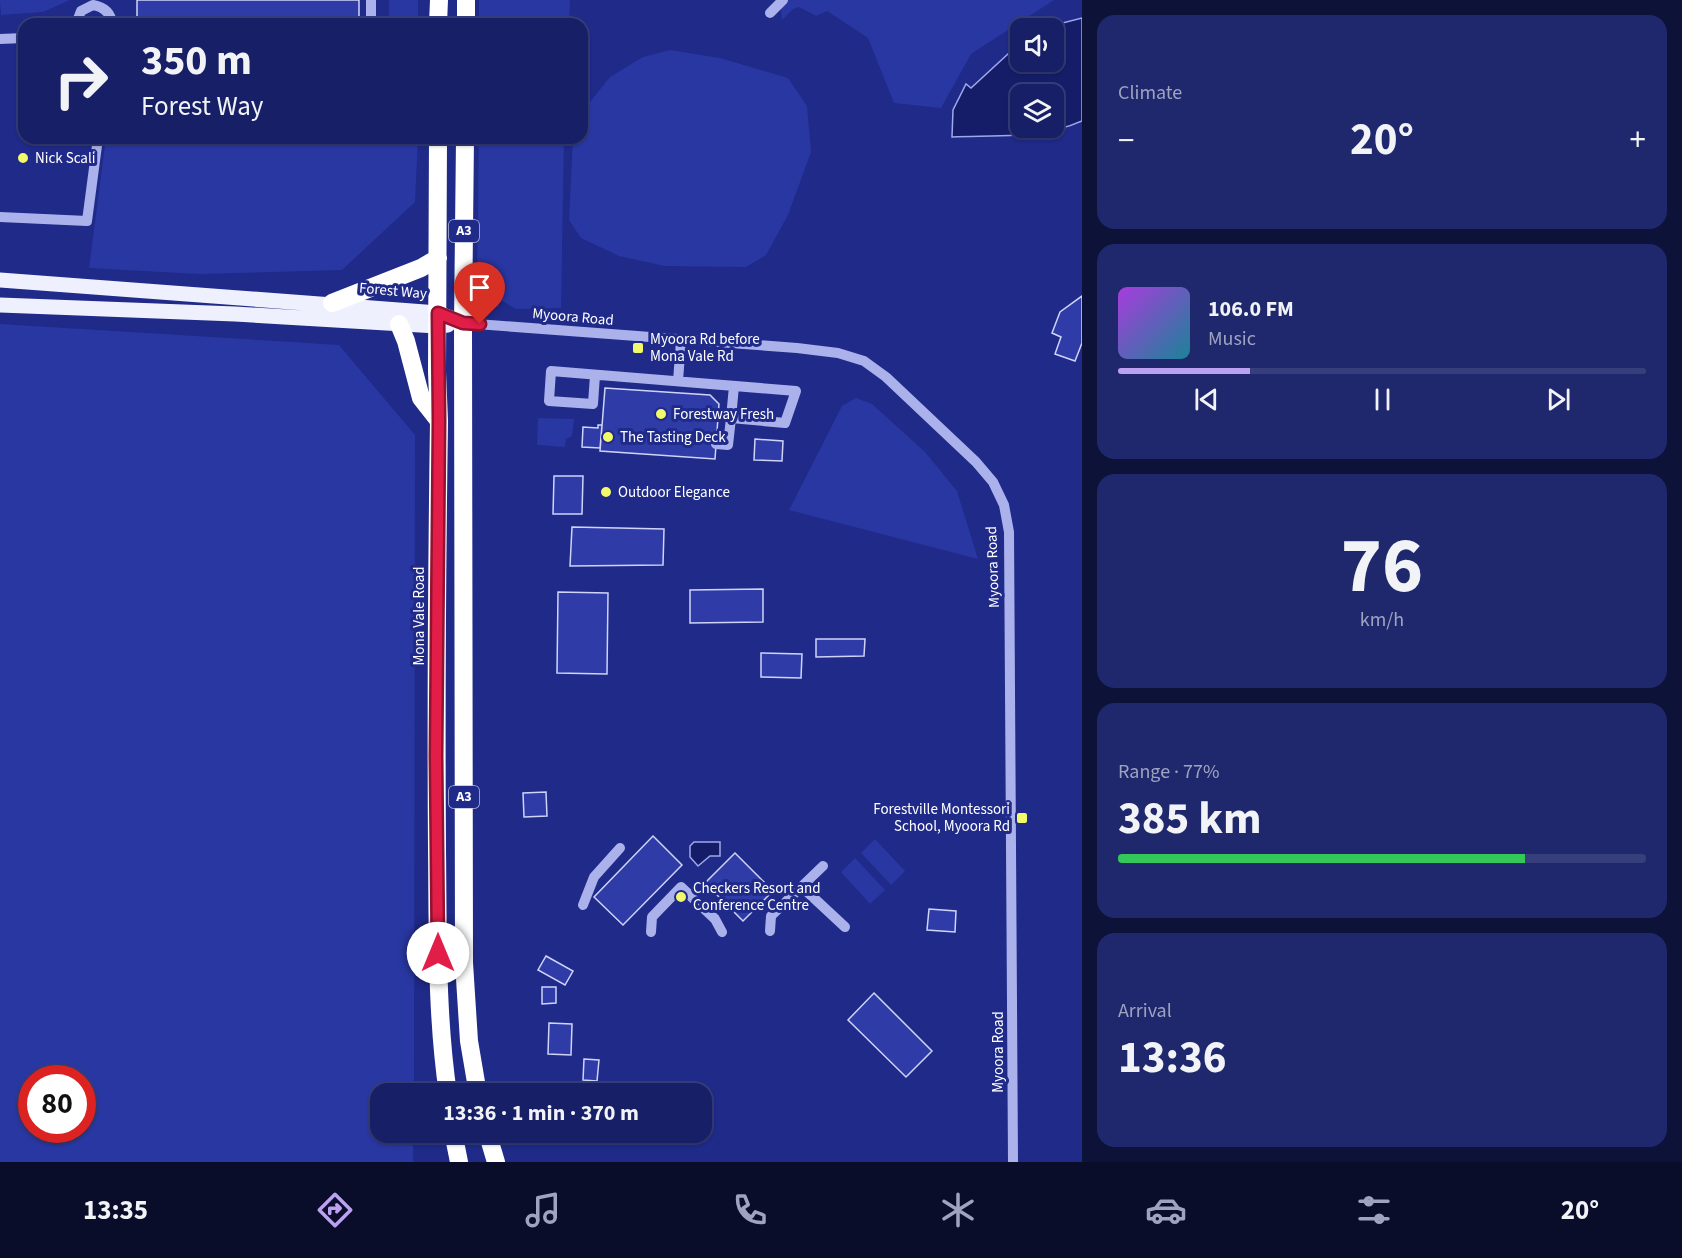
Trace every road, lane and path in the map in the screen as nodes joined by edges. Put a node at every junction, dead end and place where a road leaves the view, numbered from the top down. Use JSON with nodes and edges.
{"nodes":[{"id":1,"x":371,"y":0,"type":"edge"},
{"id":2,"x":438,"y":0,"type":"edge"},
{"id":3,"x":466,"y":0,"type":"edge"},
{"id":4,"x":783,"y":0,"type":"edge"},
{"id":5,"x":770,"y":13,"type":"dead end"},
{"id":6,"x":78,"y":18,"type":"edge"},
{"id":7,"x":111,"y":18,"type":"edge"},
{"id":8,"x":370,"y":18,"type":"edge"},
{"id":9,"x":438,"y":18,"type":"edge"},
{"id":10,"x":466,"y":18,"type":"edge"},
{"id":11,"x":18,"y":38,"type":"edge"},
{"id":12,"x":0,"y":39,"type":"edge"},
{"id":13,"x":97,"y":144,"type":"edge"},
{"id":14,"x":438,"y":144,"type":"edge"},
{"id":15,"x":465,"y":144,"type":"edge"},
{"id":16,"x":0,"y":217,"type":"edge"},
{"id":17,"x":438,"y":258,"type":"junction"},
{"id":18,"x":0,"y":280,"type":"edge"},
{"id":19,"x":332,"y":303,"type":"junction"},
{"id":20,"x":0,"y":305,"type":"edge"},
{"id":21,"x":437,"y":320,"type":"junction"},
{"id":22,"x":463,"y":323,"type":"junction"},
{"id":23,"x":399,"y":324,"type":"junction"},
{"id":24,"x":681,"y":341,"type":"junction"},
{"id":25,"x":595,"y":375,"type":"junction"},
{"id":26,"x":678,"y":381,"type":"junction"},
{"id":27,"x":734,"y":386,"type":"junction"},
{"id":28,"x":731,"y":418,"type":"junction"},
{"id":29,"x":439,"y":421,"type":"junction"},
{"id":30,"x":716,"y":444,"type":"dead end"},
{"id":31,"x":620,"y":848,"type":"dead end"},
{"id":32,"x":823,"y":866,"type":"dead end"},
{"id":33,"x":802,"y":887,"type":"junction"},
{"id":34,"x":584,"y":904,"type":"dead end"},
{"id":35,"x":845,"y":927,"type":"dead end"},
{"id":36,"x":770,"y":931,"type":"dead end"},
{"id":37,"x":651,"y":932,"type":"dead end"},
{"id":38,"x":722,"y":932,"type":"dead end"},
{"id":39,"x":446,"y":1083,"type":"edge"},
{"id":40,"x":476,"y":1083,"type":"edge"},
{"id":41,"x":455,"y":1143,"type":"edge"},
{"id":42,"x":490,"y":1143,"type":"edge"},
{"id":43,"x":459,"y":1162,"type":"edge"},
{"id":44,"x":496,"y":1162,"type":"edge"},
{"id":45,"x":1013,"y":1162,"type":"edge"}],
"edges":[{"from":1,"to":8,"type":"street"},
{"from":2,"to":9,"type":"highway"},
{"from":3,"to":10,"type":"highway"},
{"from":4,"to":5,"type":"street"},
{"from":6,"to":7,"type":"street"},
{"from":11,"to":12,"type":"street"},
{"from":13,"to":16,"type":"street"},
{"from":14,"to":17,"type":"highway","name":"Mona Vale Road","number":"A3"},
{"from":15,"to":22,"type":"highway","number":"A3"},
{"from":17,"to":19,"type":"highway"},
{"from":17,"to":21,"type":"highway","name":"Mona Vale Road","number":"A3"},
{"from":18,"to":19,"type":"main road","name":"Forest Way"},
{"from":19,"to":21,"type":"main road","name":"Forest Way"},
{"from":20,"to":23,"type":"main road","name":"Forest Way"},
{"from":21,"to":22,"type":"main road","name":"Forest Way"},
{"from":21,"to":23,"type":"main road","name":"Forest Way"},
{"from":21,"to":29,"type":"highway","name":"Mona Vale Road","number":"A3"},
{"from":22,"to":24,"type":"street","name":"Myoora Road"},
{"from":22,"to":40,"type":"highway","number":"A3"},
{"from":23,"to":29,"type":"highway"},
{"from":24,"to":26,"type":"street"},
{"from":24,"to":45,"type":"street","name":"Myoora Road"},
{"from":25,"to":25,"type":"street"},
{"from":25,"to":26,"type":"street"},
{"from":26,"to":27,"type":"street"},
{"from":27,"to":28,"type":"street"},
{"from":27,"to":28,"type":"street"},
{"from":28,"to":30,"type":"street"},
{"from":29,"to":39,"type":"highway","name":"Mona Vale Road","number":"A3"},
{"from":31,"to":34,"type":"street"},
{"from":32,"to":33,"type":"street"},
{"from":33,"to":35,"type":"street"},
{"from":33,"to":36,"type":"street"},
{"from":37,"to":38,"type":"street"},
{"from":41,"to":43,"type":"highway"},
{"from":42,"to":44,"type":"highway"}]}
